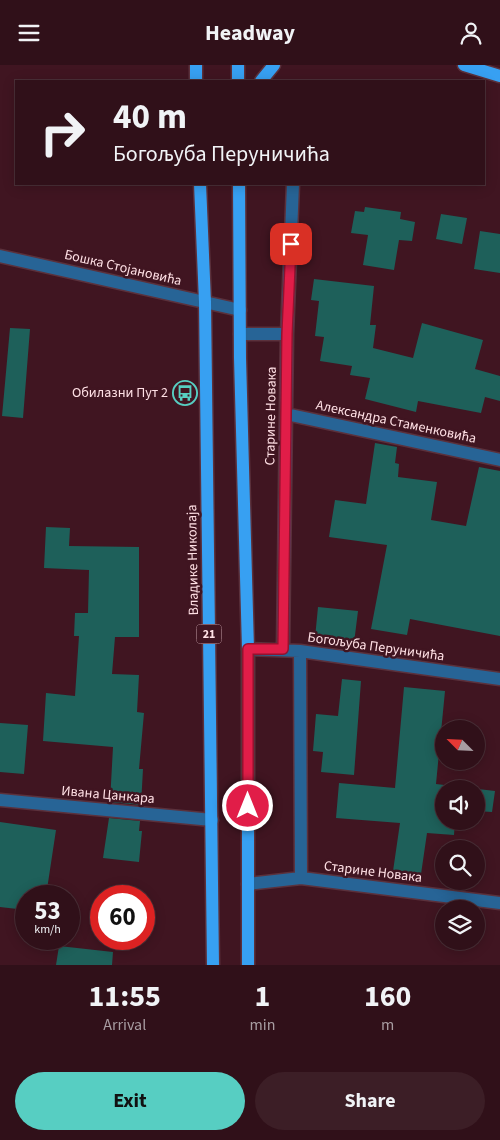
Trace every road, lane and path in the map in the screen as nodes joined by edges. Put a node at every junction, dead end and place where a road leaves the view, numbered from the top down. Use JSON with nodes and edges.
{"nodes":[{"id":1,"x":196,"y":65,"type":"edge"},
{"id":2,"x":238,"y":65,"type":"edge"},
{"id":3,"x":274,"y":65,"type":"edge"},
{"id":4,"x":464,"y":65,"type":"edge"},
{"id":5,"x":500,"y":76,"type":"edge"},
{"id":6,"x":196,"y":80,"type":"edge"},
{"id":7,"x":238,"y":80,"type":"edge"},
{"id":8,"x":262,"y":80,"type":"edge"},
{"id":9,"x":200,"y":185,"type":"edge"},
{"id":10,"x":239,"y":185,"type":"edge"},
{"id":11,"x":293,"y":185,"type":"edge"},
{"id":12,"x":0,"y":256,"type":"edge"},
{"id":13,"x":205,"y":302,"type":"junction"},
{"id":14,"x":240,"y":310,"type":"junction"},
{"id":15,"x":240,"y":334,"type":"junction"},
{"id":16,"x":287,"y":334,"type":"junction"},
{"id":17,"x":286,"y":414,"type":"junction"},
{"id":18,"x":500,"y":460,"type":"edge"},
{"id":19,"x":248,"y":649,"type":"junction"},
{"id":20,"x":283,"y":649,"type":"junction"},
{"id":21,"x":300,"y":651,"type":"junction"},
{"id":22,"x":500,"y":679,"type":"edge"},
{"id":23,"x":0,"y":800,"type":"edge"},
{"id":24,"x":212,"y":820,"type":"junction"},
{"id":25,"x":301,"y":878,"type":"junction"},
{"id":26,"x":248,"y":885,"type":"junction"},
{"id":27,"x":500,"y":903,"type":"edge"},
{"id":28,"x":213,"y":965,"type":"edge"},
{"id":29,"x":248,"y":965,"type":"edge"}],
"edges":[{"from":1,"to":6,"type":"main road"},
{"from":2,"to":7,"type":"main road"},
{"from":3,"to":8,"type":"main road"},
{"from":4,"to":5,"type":"main road"},
{"from":9,"to":13,"type":"main road","name":"Владике Николаја","number":"21"},
{"from":10,"to":14,"type":"main road"},
{"from":11,"to":16,"type":"street","name":"Старине Новака"},
{"from":12,"to":13,"type":"street","name":"Бошка Стојановића"},
{"from":13,"to":14,"type":"street","name":"Бошка Стојановића"},
{"from":13,"to":24,"type":"main road","name":"Владике Николаја","number":"21"},
{"from":14,"to":15,"type":"main road"},
{"from":15,"to":16,"type":"street"},
{"from":15,"to":19,"type":"main road"},
{"from":16,"to":17,"type":"street","name":"Старине Новака"},
{"from":17,"to":18,"type":"street","name":"Александра Стаменковића"},
{"from":17,"to":20,"type":"street","name":"Старине Новака"},
{"from":19,"to":20,"type":"street","name":"Богољуба Перуничића"},
{"from":19,"to":26,"type":"main road"},
{"from":20,"to":21,"type":"street","name":"Богољуба Перуничића"},
{"from":21,"to":22,"type":"street","name":"Богољуба Перуничића"},
{"from":21,"to":25,"type":"street"},
{"from":23,"to":24,"type":"street","name":"Ивана Цанкара"},
{"from":24,"to":28,"type":"main road","name":"Владике Николаја","number":"21"},
{"from":25,"to":26,"type":"street","name":"Старине Новака"},
{"from":25,"to":27,"type":"street","name":"Старине Новака"},
{"from":26,"to":29,"type":"main road"}]}
